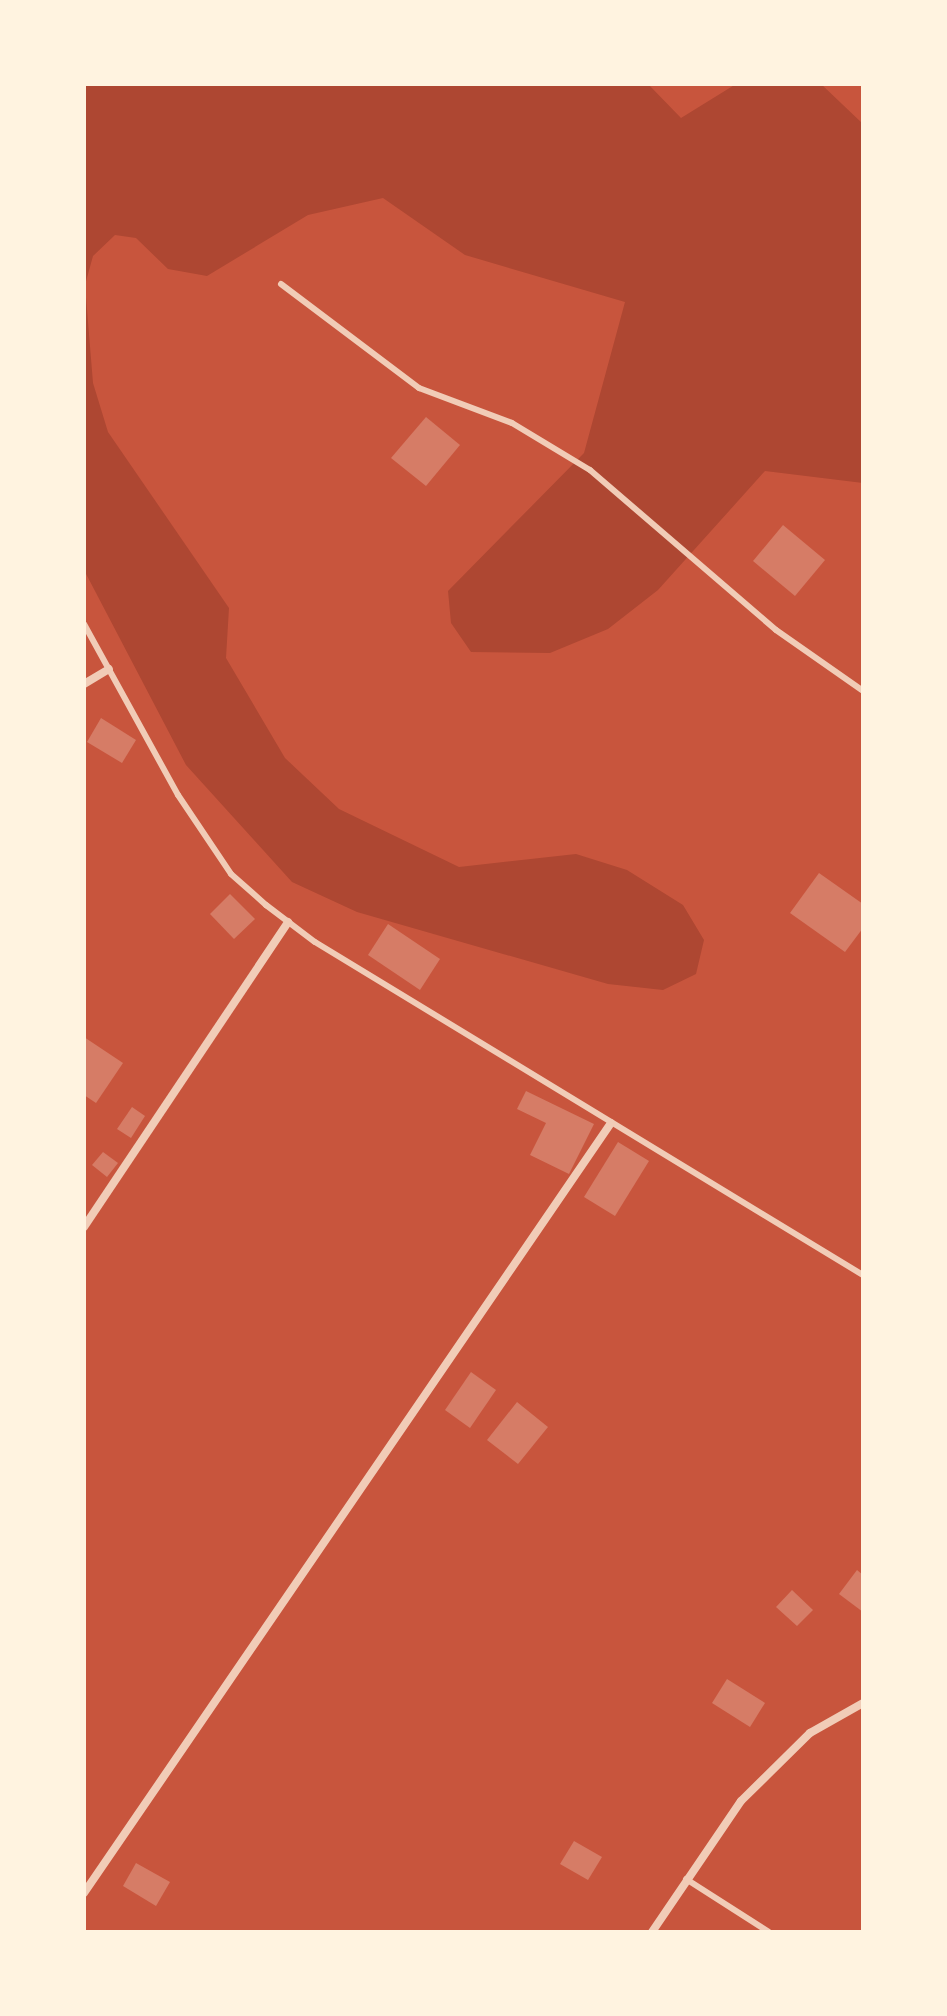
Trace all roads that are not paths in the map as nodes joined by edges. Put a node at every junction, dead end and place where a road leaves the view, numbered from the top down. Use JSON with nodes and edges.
{"nodes":[{"id":1,"x":281,"y":284,"type":"dead end"},
{"id":2,"x":84,"y":624,"type":"edge"},
{"id":3,"x":109,"y":669,"type":"junction"},
{"id":4,"x":84,"y":684,"type":"edge"},
{"id":5,"x":863,"y":691,"type":"edge"},
{"id":6,"x":288,"y":922,"type":"junction"},
{"id":7,"x":611,"y":1123,"type":"junction"},
{"id":8,"x":84,"y":1227,"type":"edge"},
{"id":9,"x":863,"y":1275,"type":"edge"},
{"id":10,"x":863,"y":1703,"type":"edge"},
{"id":11,"x":686,"y":1879,"type":"junction"},
{"id":12,"x":84,"y":1893,"type":"edge"},
{"id":13,"x":652,"y":1932,"type":"edge"},
{"id":14,"x":769,"y":1932,"type":"edge"}],
"edges":[{"from":1,"to":5,"type":"lane"},
{"from":2,"to":3,"type":"lane"},
{"from":3,"to":4,"type":"street"},
{"from":3,"to":6,"type":"lane"},
{"from":6,"to":7,"type":"lane"},
{"from":6,"to":8,"type":"street"},
{"from":7,"to":9,"type":"lane"},
{"from":7,"to":12,"type":"street"},
{"from":10,"to":11,"type":"street"},
{"from":11,"to":13,"type":"street"},
{"from":11,"to":14,"type":"lane"}]}
